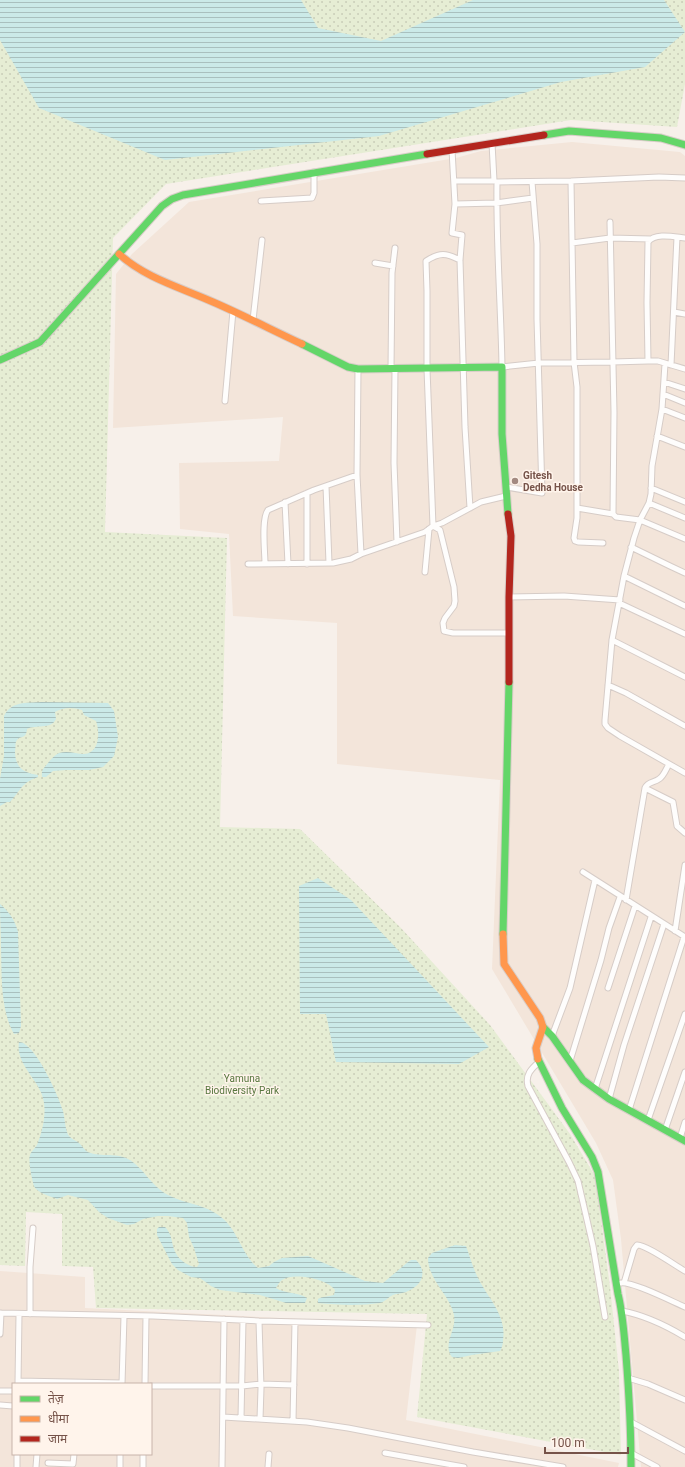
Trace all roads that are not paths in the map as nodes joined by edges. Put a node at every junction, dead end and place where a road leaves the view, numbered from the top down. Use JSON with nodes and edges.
{"nodes":[{"id":1,"x":492,"y":143,"type":"junction"},
{"id":2,"x":685,"y":145,"type":"edge"},
{"id":3,"x":452,"y":150,"type":"junction"},
{"id":4,"x":314,"y":172,"type":"junction"},
{"id":5,"x":685,"y":178,"type":"edge"},
{"id":6,"x":454,"y":181,"type":"junction"},
{"id":7,"x":571,"y":181,"type":"junction"},
{"id":8,"x":495,"y":182,"type":"junction"},
{"id":9,"x":532,"y":182,"type":"junction"},
{"id":10,"x":533,"y":198,"type":"junction"},
{"id":11,"x":261,"y":201,"type":"dead end"},
{"id":12,"x":496,"y":203,"type":"junction"},
{"id":13,"x":455,"y":204,"type":"junction"},
{"id":14,"x":610,"y":222,"type":"dead end"},
{"id":15,"x":677,"y":237,"type":"junction"},
{"id":16,"x":610,"y":238,"type":"junction"},
{"id":17,"x":685,"y":238,"type":"edge"},
{"id":18,"x":650,"y":239,"type":"junction"},
{"id":19,"x":262,"y":240,"type":"dead end"},
{"id":20,"x":572,"y":243,"type":"junction"},
{"id":21,"x":395,"y":248,"type":"dead end"},
{"id":22,"x":119,"y":254,"type":"junction"},
{"id":23,"x":460,"y":260,"type":"junction"},
{"id":24,"x":375,"y":263,"type":"dead end"},
{"id":25,"x":393,"y":266,"type":"junction"},
{"id":26,"x":234,"y":311,"type":"junction"},
{"id":27,"x":674,"y":312,"type":"junction"},
{"id":28,"x":685,"y":314,"type":"edge"},
{"id":29,"x":253,"y":320,"type":"junction"},
{"id":30,"x":0,"y":360,"type":"edge"},
{"id":31,"x":648,"y":361,"type":"junction"},
{"id":32,"x":574,"y":362,"type":"junction"},
{"id":33,"x":612,"y":362,"type":"junction"},
{"id":34,"x":539,"y":363,"type":"junction"},
{"id":35,"x":665,"y":364,"type":"junction"},
{"id":36,"x":671,"y":365,"type":"junction"},
{"id":37,"x":502,"y":367,"type":"junction"},
{"id":38,"x":358,"y":369,"type":"junction"},
{"id":39,"x":393,"y":369,"type":"junction"},
{"id":40,"x":427,"y":369,"type":"junction"},
{"id":41,"x":463,"y":369,"type":"junction"},
{"id":42,"x":685,"y":369,"type":"edge"},
{"id":43,"x":664,"y":382,"type":"junction"},
{"id":44,"x":685,"y":389,"type":"edge"},
{"id":45,"x":663,"y":394,"type":"junction"},
{"id":46,"x":225,"y":401,"type":"dead end"},
{"id":47,"x":685,"y":403,"type":"edge"},
{"id":48,"x":662,"y":409,"type":"junction"},
{"id":49,"x":685,"y":418,"type":"edge"},
{"id":50,"x":657,"y":436,"type":"junction"},
{"id":51,"x":685,"y":447,"type":"edge"},
{"id":52,"x":357,"y":475,"type":"junction"},
{"id":53,"x":326,"y":486,"type":"junction"},
{"id":54,"x":506,"y":487,"type":"junction"},
{"id":55,"x":651,"y":488,"type":"junction"},
{"id":56,"x":307,"y":493,"type":"junction"},
{"id":57,"x":506,"y":496,"type":"junction"},
{"id":58,"x":285,"y":502,"type":"junction"},
{"id":59,"x":685,"y":502,"type":"edge"},
{"id":60,"x":649,"y":503,"type":"junction"},
{"id":61,"x":470,"y":508,"type":"junction"},
{"id":62,"x":577,"y":508,"type":"junction"},
{"id":63,"x":613,"y":514,"type":"junction"},
{"id":64,"x":685,"y":518,"type":"edge"},
{"id":65,"x":640,"y":520,"type":"junction"},
{"id":66,"x":431,"y":527,"type":"junction"},
{"id":67,"x":685,"y":539,"type":"edge"},
{"id":68,"x":397,"y":542,"type":"junction"},
{"id":69,"x":602,"y":543,"type":"dead end"},
{"id":70,"x":632,"y":547,"type":"junction"},
{"id":71,"x":361,"y":554,"type":"junction"},
{"id":72,"x":329,"y":563,"type":"junction"},
{"id":73,"x":248,"y":564,"type":"dead end"},
{"id":74,"x":265,"y":564,"type":"junction"},
{"id":75,"x":288,"y":564,"type":"junction"},
{"id":76,"x":307,"y":564,"type":"junction"},
{"id":77,"x":425,"y":572,"type":"dead end"},
{"id":78,"x":685,"y":572,"type":"edge"},
{"id":79,"x":624,"y":576,"type":"junction"},
{"id":80,"x":509,"y":597,"type":"junction"},
{"id":81,"x":620,"y":601,"type":"junction"},
{"id":82,"x":685,"y":606,"type":"edge"},
{"id":83,"x":509,"y":633,"type":"junction"},
{"id":84,"x":685,"y":634,"type":"edge"},
{"id":85,"x":612,"y":640,"type":"junction"},
{"id":86,"x":685,"y":677,"type":"edge"},
{"id":87,"x":608,"y":685,"type":"junction"},
{"id":88,"x":685,"y":726,"type":"edge"},
{"id":89,"x":669,"y":764,"type":"junction"},
{"id":90,"x":685,"y":773,"type":"edge"},
{"id":91,"x":645,"y":788,"type":"junction"},
{"id":92,"x":685,"y":833,"type":"edge"},
{"id":93,"x":685,"y":865,"type":"edge"},
{"id":94,"x":583,"y":872,"type":"dead end"},
{"id":95,"x":595,"y":880,"type":"junction"},
{"id":96,"x":620,"y":897,"type":"junction"},
{"id":97,"x":626,"y":900,"type":"junction"},
{"id":98,"x":635,"y":906,"type":"junction"},
{"id":99,"x":651,"y":917,"type":"junction"},
{"id":100,"x":664,"y":924,"type":"junction"},
{"id":101,"x":675,"y":931,"type":"junction"},
{"id":102,"x":685,"y":937,"type":"edge"},
{"id":103,"x":608,"y":988,"type":"dead end"},
{"id":104,"x":685,"y":1014,"type":"edge"},
{"id":105,"x":543,"y":1027,"type":"junction"},
{"id":106,"x":552,"y":1036,"type":"junction"},
{"id":107,"x":570,"y":1060,"type":"junction"},
{"id":108,"x":539,"y":1062,"type":"junction"},
{"id":109,"x":685,"y":1072,"type":"edge"},
{"id":110,"x":595,"y":1089,"type":"junction"},
{"id":111,"x":609,"y":1099,"type":"junction"},
{"id":112,"x":629,"y":1110,"type":"junction"},
{"id":113,"x":648,"y":1120,"type":"junction"},
{"id":114,"x":685,"y":1122,"type":"edge"},
{"id":115,"x":665,"y":1130,"type":"junction"},
{"id":116,"x":682,"y":1140,"type":"edge"},
{"id":117,"x":33,"y":1228,"type":"dead end"},
{"id":118,"x":685,"y":1271,"type":"edge"},
{"id":119,"x":620,"y":1284,"type":"junction"},
{"id":120,"x":685,"y":1307,"type":"edge"},
{"id":121,"x":622,"y":1311,"type":"junction"},
{"id":122,"x":0,"y":1313,"type":"edge"},
{"id":123,"x":19,"y":1314,"type":"junction"},
{"id":124,"x":30,"y":1314,"type":"junction"},
{"id":125,"x":124,"y":1316,"type":"junction"},
{"id":126,"x":146,"y":1316,"type":"junction"},
{"id":127,"x":605,"y":1317,"type":"dead end"},
{"id":128,"x":224,"y":1319,"type":"junction"},
{"id":129,"x":243,"y":1320,"type":"junction"},
{"id":130,"x":259,"y":1321,"type":"junction"},
{"id":131,"x":295,"y":1322,"type":"junction"},
{"id":132,"x":428,"y":1325,"type":"dead end"},
{"id":133,"x":0,"y":1334,"type":"edge"},
{"id":134,"x":685,"y":1337,"type":"edge"},
{"id":135,"x":628,"y":1378,"type":"junction"},
{"id":136,"x":18,"y":1382,"type":"edge"},
{"id":137,"x":39,"y":1383,"type":"edge"},
{"id":138,"x":56,"y":1383,"type":"edge"},
{"id":139,"x":92,"y":1383,"type":"edge"},
{"id":140,"x":122,"y":1383,"type":"edge"},
{"id":141,"x":145,"y":1383,"type":"edge"},
{"id":142,"x":261,"y":1384,"type":"junction"},
{"id":143,"x":294,"y":1385,"type":"junction"},
{"id":144,"x":152,"y":1386,"type":"edge"},
{"id":145,"x":223,"y":1386,"type":"junction"},
{"id":146,"x":242,"y":1386,"type":"junction"},
{"id":147,"x":0,"y":1391,"type":"edge"},
{"id":148,"x":12,"y":1391,"type":"edge"},
{"id":149,"x":685,"y":1400,"type":"edge"},
{"id":150,"x":0,"y":1405,"type":"edge"},
{"id":151,"x":12,"y":1406,"type":"edge"},
{"id":152,"x":223,"y":1417,"type":"junction"},
{"id":153,"x":241,"y":1418,"type":"junction"},
{"id":154,"x":260,"y":1419,"type":"junction"},
{"id":155,"x":293,"y":1421,"type":"junction"},
{"id":156,"x":631,"y":1422,"type":"junction"},
{"id":157,"x":685,"y":1451,"type":"edge"},
{"id":158,"x":386,"y":1453,"type":"dead end"},
{"id":159,"x":631,"y":1453,"type":"junction"},
{"id":160,"x":269,"y":1454,"type":"dead end"},
{"id":161,"x":17,"y":1455,"type":"edge"},
{"id":162,"x":37,"y":1455,"type":"edge"},
{"id":163,"x":74,"y":1455,"type":"edge"},
{"id":164,"x":120,"y":1455,"type":"edge"},
{"id":165,"x":143,"y":1455,"type":"edge"},
{"id":166,"x":48,"y":1463,"type":"dead end"},
{"id":167,"x":17,"y":1467,"type":"edge"},
{"id":168,"x":36,"y":1467,"type":"edge"},
{"id":169,"x":120,"y":1467,"type":"edge"},
{"id":170,"x":143,"y":1467,"type":"edge"},
{"id":171,"x":222,"y":1467,"type":"edge"},
{"id":172,"x":268,"y":1467,"type":"edge"},
{"id":173,"x":464,"y":1467,"type":"edge"},
{"id":174,"x":563,"y":1467,"type":"edge"},
{"id":175,"x":631,"y":1467,"type":"edge"},
{"id":176,"x":657,"y":1467,"type":"edge"}],
"edges":[{"from":1,"to":2,"type":"street"},
{"from":1,"to":3,"type":"street"},
{"from":1,"to":8,"type":"street"},
{"from":3,"to":4,"type":"street"},
{"from":3,"to":6,"type":"street"},
{"from":4,"to":11,"type":"street"},
{"from":4,"to":22,"type":"street"},
{"from":5,"to":7,"type":"street"},
{"from":6,"to":8,"type":"street"},
{"from":6,"to":13,"type":"street"},
{"from":7,"to":9,"type":"street"},
{"from":7,"to":20,"type":"street"},
{"from":8,"to":9,"type":"street"},
{"from":8,"to":12,"type":"street"},
{"from":9,"to":10,"type":"street"},
{"from":10,"to":12,"type":"street"},
{"from":10,"to":34,"type":"street"},
{"from":12,"to":13,"type":"street"},
{"from":12,"to":37,"type":"street"},
{"from":13,"to":23,"type":"street"},
{"from":14,"to":16,"type":"street"},
{"from":15,"to":17,"type":"street"},
{"from":15,"to":18,"type":"street"},
{"from":15,"to":27,"type":"street"},
{"from":16,"to":18,"type":"street"},
{"from":16,"to":20,"type":"street"},
{"from":16,"to":33,"type":"street"},
{"from":18,"to":31,"type":"street"},
{"from":19,"to":29,"type":"street"},
{"from":20,"to":32,"type":"street"},
{"from":21,"to":25,"type":"street"},
{"from":22,"to":26,"type":"street"},
{"from":22,"to":30,"type":"street"},
{"from":23,"to":40,"type":"street"},
{"from":23,"to":41,"type":"street"},
{"from":24,"to":25,"type":"street"},
{"from":25,"to":39,"type":"street"},
{"from":26,"to":29,"type":"street"},
{"from":26,"to":46,"type":"street"},
{"from":27,"to":28,"type":"street"},
{"from":27,"to":36,"type":"street"},
{"from":29,"to":38,"type":"street"},
{"from":31,"to":33,"type":"street"},
{"from":31,"to":35,"type":"street"},
{"from":32,"to":33,"type":"street"},
{"from":32,"to":34,"type":"street"},
{"from":32,"to":62,"type":"street"},
{"from":33,"to":63,"type":"street"},
{"from":34,"to":37,"type":"street"},
{"from":34,"to":54,"type":"street"},
{"from":35,"to":36,"type":"street"},
{"from":35,"to":43,"type":"street"},
{"from":36,"to":42,"type":"street"},
{"from":37,"to":41,"type":"street"},
{"from":37,"to":54,"type":"street"},
{"from":38,"to":39,"type":"street"},
{"from":38,"to":52,"type":"street"},
{"from":39,"to":40,"type":"street"},
{"from":39,"to":68,"type":"street"},
{"from":40,"to":41,"type":"street"},
{"from":40,"to":66,"type":"street"},
{"from":41,"to":61,"type":"street"},
{"from":43,"to":44,"type":"street"},
{"from":43,"to":45,"type":"street"},
{"from":45,"to":47,"type":"street"},
{"from":45,"to":48,"type":"street"},
{"from":48,"to":49,"type":"street"},
{"from":48,"to":50,"type":"street"},
{"from":50,"to":51,"type":"street"},
{"from":50,"to":55,"type":"street"},
{"from":52,"to":53,"type":"street"},
{"from":52,"to":71,"type":"street"},
{"from":53,"to":56,"type":"street"},
{"from":53,"to":72,"type":"street"},
{"from":54,"to":57,"type":"street"},
{"from":55,"to":59,"type":"street"},
{"from":55,"to":60,"type":"street"},
{"from":56,"to":58,"type":"street"},
{"from":56,"to":76,"type":"street"},
{"from":57,"to":61,"type":"street"},
{"from":57,"to":80,"type":"street"},
{"from":58,"to":74,"type":"street"},
{"from":58,"to":75,"type":"street"},
{"from":60,"to":64,"type":"street"},
{"from":60,"to":65,"type":"street"},
{"from":61,"to":66,"type":"street"},
{"from":62,"to":63,"type":"street"},
{"from":62,"to":69,"type":"street"},
{"from":63,"to":65,"type":"street"},
{"from":65,"to":67,"type":"street"},
{"from":65,"to":70,"type":"street"},
{"from":66,"to":68,"type":"street"},
{"from":66,"to":77,"type":"street"},
{"from":66,"to":83,"type":"street"},
{"from":68,"to":71,"type":"street"},
{"from":70,"to":78,"type":"street"},
{"from":70,"to":79,"type":"street"},
{"from":71,"to":72,"type":"street"},
{"from":72,"to":76,"type":"street"},
{"from":73,"to":74,"type":"street"},
{"from":74,"to":75,"type":"street"},
{"from":75,"to":76,"type":"street"},
{"from":79,"to":81,"type":"street"},
{"from":79,"to":82,"type":"street"},
{"from":80,"to":81,"type":"street"},
{"from":80,"to":83,"type":"street"},
{"from":81,"to":84,"type":"street"},
{"from":81,"to":85,"type":"street"},
{"from":83,"to":105,"type":"street"},
{"from":85,"to":86,"type":"street"},
{"from":85,"to":87,"type":"street"},
{"from":87,"to":88,"type":"street"},
{"from":87,"to":89,"type":"street"},
{"from":89,"to":90,"type":"street"},
{"from":89,"to":91,"type":"street"},
{"from":91,"to":92,"type":"street"},
{"from":91,"to":97,"type":"street"},
{"from":93,"to":101,"type":"street"},
{"from":94,"to":95,"type":"street"},
{"from":95,"to":96,"type":"street"},
{"from":95,"to":106,"type":"street"},
{"from":96,"to":97,"type":"street"},
{"from":96,"to":107,"type":"street"},
{"from":97,"to":98,"type":"street"},
{"from":98,"to":99,"type":"street"},
{"from":98,"to":103,"type":"street"},
{"from":99,"to":100,"type":"street"},
{"from":99,"to":110,"type":"street"},
{"from":100,"to":101,"type":"street"},
{"from":100,"to":111,"type":"street"},
{"from":101,"to":102,"type":"street"},
{"from":102,"to":112,"type":"street"},
{"from":104,"to":113,"type":"street"},
{"from":105,"to":106,"type":"street"},
{"from":105,"to":108,"type":"street"},
{"from":106,"to":107,"type":"street"},
{"from":107,"to":110,"type":"street"},
{"from":108,"to":119,"type":"street"},
{"from":108,"to":127,"type":"street"},
{"from":109,"to":115,"type":"street"},
{"from":110,"to":111,"type":"street"},
{"from":111,"to":112,"type":"street"},
{"from":112,"to":113,"type":"street"},
{"from":113,"to":115,"type":"street"},
{"from":114,"to":116,"type":"street"},
{"from":115,"to":116,"type":"street"},
{"from":117,"to":124,"type":"street"},
{"from":118,"to":119,"type":"street"},
{"from":119,"to":120,"type":"street"},
{"from":119,"to":121,"type":"street"},
{"from":121,"to":134,"type":"street"},
{"from":121,"to":135,"type":"street"},
{"from":122,"to":123,"type":"street"},
{"from":122,"to":133,"type":"street"},
{"from":123,"to":124,"type":"street"},
{"from":123,"to":136,"type":"street"},
{"from":124,"to":125,"type":"street"},
{"from":125,"to":126,"type":"street"},
{"from":125,"to":140,"type":"street"},
{"from":126,"to":128,"type":"street"},
{"from":126,"to":141,"type":"street"},
{"from":128,"to":129,"type":"street"},
{"from":128,"to":145,"type":"street"},
{"from":129,"to":130,"type":"street"},
{"from":129,"to":146,"type":"street"},
{"from":130,"to":131,"type":"street"},
{"from":130,"to":142,"type":"street"},
{"from":131,"to":132,"type":"street"},
{"from":131,"to":143,"type":"street"},
{"from":135,"to":149,"type":"street"},
{"from":135,"to":156,"type":"street"},
{"from":136,"to":137,"type":"street"},
{"from":137,"to":138,"type":"street"},
{"from":138,"to":139,"type":"street"},
{"from":139,"to":140,"type":"street"},
{"from":142,"to":143,"type":"street"},
{"from":142,"to":146,"type":"street"},
{"from":142,"to":154,"type":"street"},
{"from":143,"to":155,"type":"street"},
{"from":144,"to":145,"type":"street"},
{"from":145,"to":146,"type":"street"},
{"from":145,"to":152,"type":"street"},
{"from":146,"to":153,"type":"street"},
{"from":147,"to":148,"type":"street"},
{"from":150,"to":151,"type":"street"},
{"from":152,"to":153,"type":"street"},
{"from":152,"to":171,"type":"street"},
{"from":153,"to":154,"type":"street"},
{"from":154,"to":155,"type":"street"},
{"from":155,"to":174,"type":"street"},
{"from":156,"to":157,"type":"street"},
{"from":156,"to":159,"type":"street"},
{"from":158,"to":173,"type":"street"},
{"from":159,"to":175,"type":"street"},
{"from":159,"to":176,"type":"street"},
{"from":160,"to":172,"type":"street"},
{"from":161,"to":167,"type":"street"},
{"from":162,"to":168,"type":"street"},
{"from":163,"to":166,"type":"street"},
{"from":164,"to":169,"type":"street"},
{"from":165,"to":170,"type":"street"}]}
